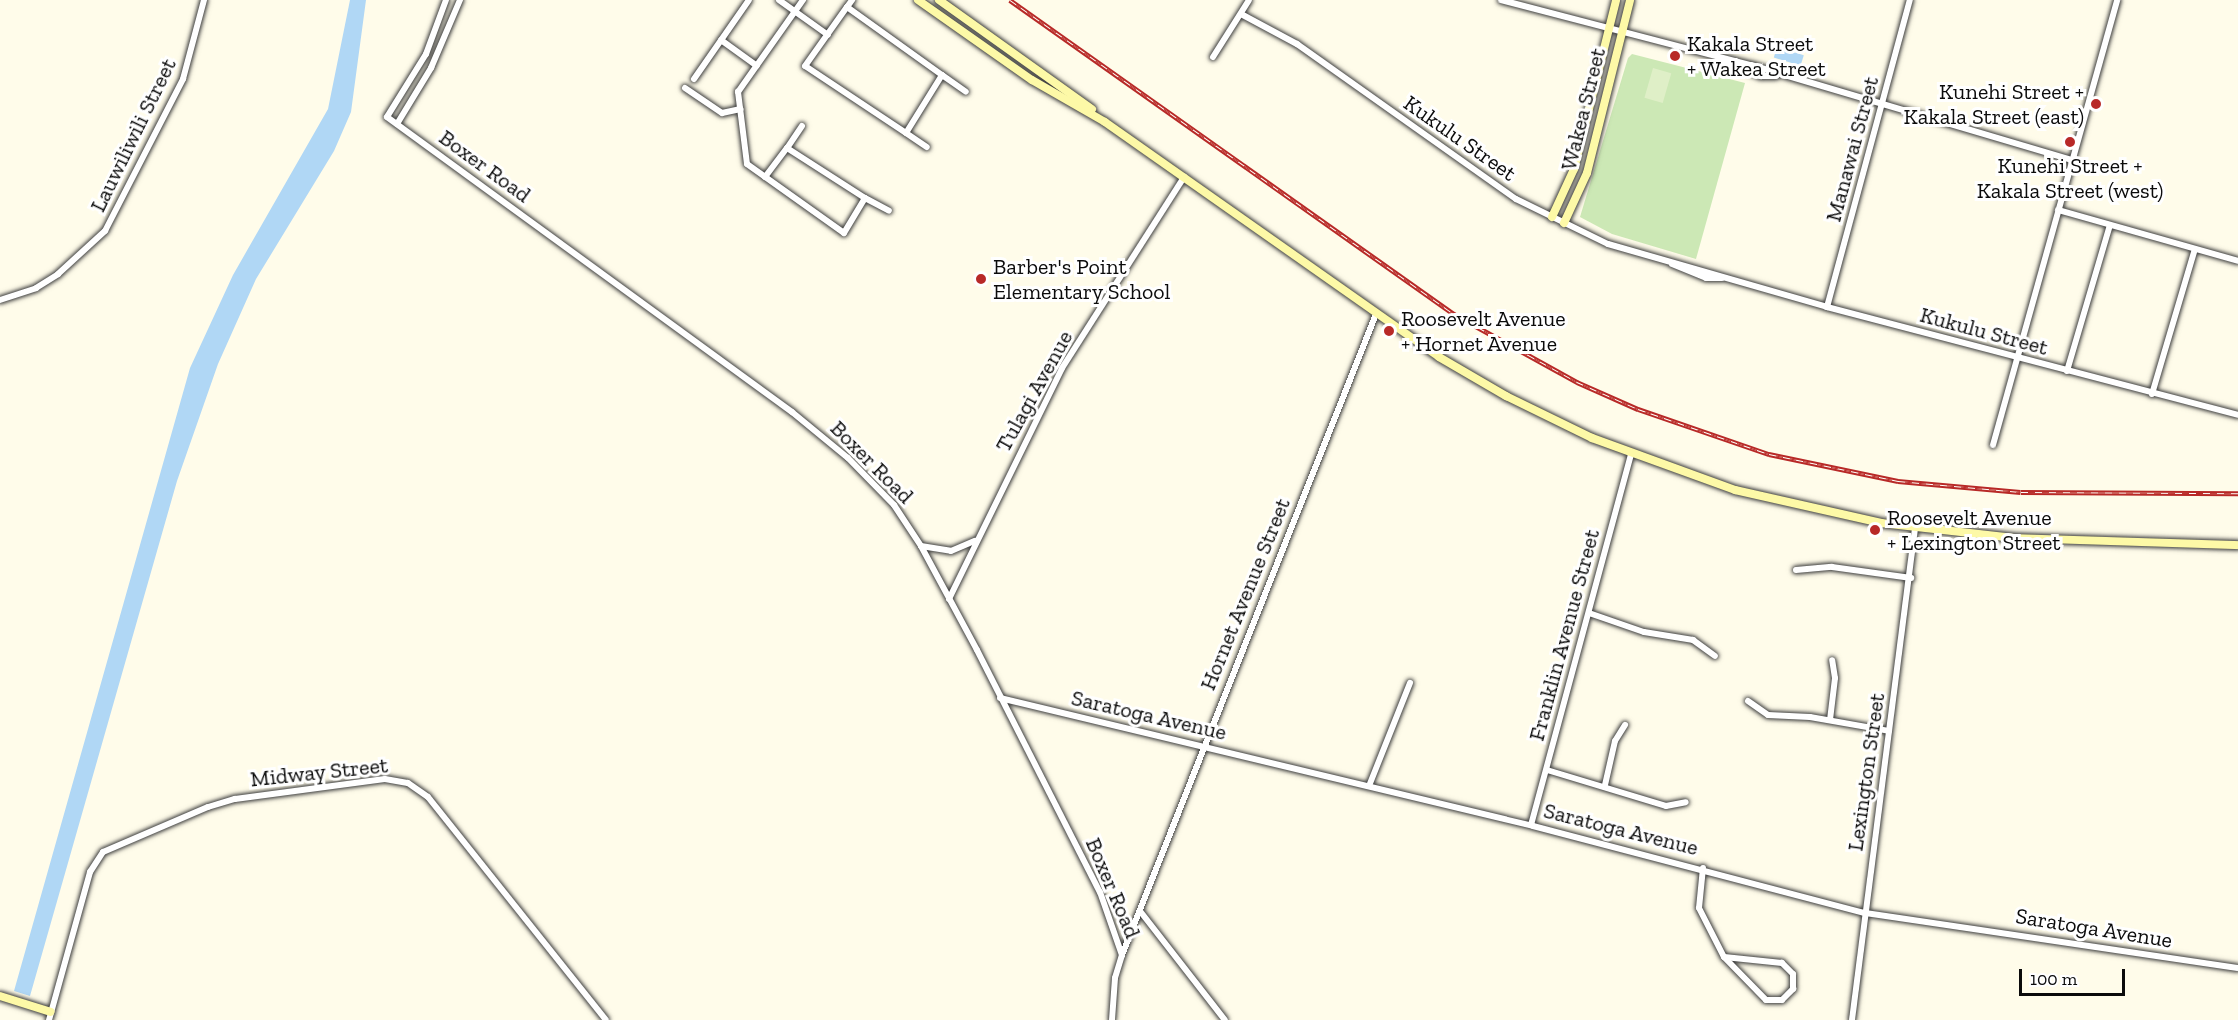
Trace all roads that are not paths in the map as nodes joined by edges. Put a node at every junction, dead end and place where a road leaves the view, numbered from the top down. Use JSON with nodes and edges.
{"nodes":[{"id":1,"x":204,"y":0,"type":"edge"},
{"id":2,"x":446,"y":0,"type":"edge"},
{"id":3,"x":460,"y":0,"type":"edge"},
{"id":4,"x":749,"y":0,"type":"edge"},
{"id":5,"x":779,"y":0,"type":"edge"},
{"id":6,"x":803,"y":0,"type":"edge"},
{"id":7,"x":852,"y":0,"type":"edge"},
{"id":8,"x":918,"y":0,"type":"edge"},
{"id":9,"x":939,"y":0,"type":"edge"},
{"id":10,"x":1248,"y":0,"type":"edge"},
{"id":11,"x":1501,"y":0,"type":"edge"},
{"id":12,"x":1616,"y":0,"type":"edge"},
{"id":13,"x":1630,"y":0,"type":"edge"},
{"id":14,"x":1910,"y":0,"type":"edge"},
{"id":15,"x":2117,"y":0,"type":"edge"},
{"id":16,"x":847,"y":8,"type":"junction"},
{"id":17,"x":795,"y":11,"type":"junction"},
{"id":18,"x":1241,"y":14,"type":"junction"},
{"id":19,"x":1608,"y":30,"type":"junction"},
{"id":20,"x":1621,"y":33,"type":"junction"},
{"id":21,"x":828,"y":35,"type":"junction"},
{"id":22,"x":721,"y":40,"type":"junction"},
{"id":23,"x":1214,"y":57,"type":"dead end"},
{"id":24,"x":757,"y":66,"type":"junction"},
{"id":25,"x":942,"y":75,"type":"junction"},
{"id":26,"x":694,"y":79,"type":"dead end"},
{"id":27,"x":685,"y":88,"type":"dead end"},
{"id":28,"x":966,"y":92,"type":"dead end"},
{"id":29,"x":1883,"y":106,"type":"junction"},
{"id":30,"x":741,"y":109,"type":"junction"},
{"id":31,"x":1105,"y":122,"type":"junction"},
{"id":32,"x":397,"y":124,"type":"junction"},
{"id":33,"x":802,"y":126,"type":"dead end"},
{"id":34,"x":906,"y":133,"type":"junction"},
{"id":35,"x":927,"y":147,"type":"dead end"},
{"id":36,"x":787,"y":148,"type":"junction"},
{"id":37,"x":2072,"y":160,"type":"junction"},
{"id":38,"x":765,"y":177,"type":"junction"},
{"id":39,"x":1184,"y":177,"type":"junction"},
{"id":40,"x":866,"y":198,"type":"junction"},
{"id":41,"x":2058,"y":210,"type":"junction"},
{"id":42,"x":889,"y":212,"type":"dead end"},
{"id":43,"x":1552,"y":218,"type":"junction"},
{"id":44,"x":1564,"y":223,"type":"junction"},
{"id":45,"x":2110,"y":225,"type":"junction"},
{"id":46,"x":2194,"y":249,"type":"junction"},
{"id":47,"x":2238,"y":261,"type":"edge"},
{"id":48,"x":0,"y":300,"type":"edge"},
{"id":49,"x":1827,"y":307,"type":"junction"},
{"id":50,"x":1376,"y":314,"type":"junction"},
{"id":51,"x":2017,"y":358,"type":"junction"},
{"id":52,"x":2067,"y":371,"type":"junction"},
{"id":53,"x":2152,"y":394,"type":"junction"},
{"id":54,"x":2238,"y":415,"type":"edge"},
{"id":55,"x":1993,"y":445,"type":"dead end"},
{"id":56,"x":1631,"y":454,"type":"junction"},
{"id":57,"x":1915,"y":528,"type":"junction"},
{"id":58,"x":978,"y":538,"type":"junction"},
{"id":59,"x":2238,"y":545,"type":"edge"},
{"id":60,"x":921,"y":546,"type":"junction"},
{"id":61,"x":1796,"y":570,"type":"dead end"},
{"id":62,"x":1911,"y":578,"type":"junction"},
{"id":63,"x":949,"y":598,"type":"junction"},
{"id":64,"x":1588,"y":613,"type":"junction"},
{"id":65,"x":1715,"y":656,"type":"dead end"},
{"id":66,"x":1832,"y":660,"type":"dead end"},
{"id":67,"x":1410,"y":683,"type":"dead end"},
{"id":68,"x":1000,"y":698,"type":"junction"},
{"id":69,"x":1748,"y":701,"type":"dead end"},
{"id":70,"x":1830,"y":720,"type":"junction"},
{"id":71,"x":1625,"y":725,"type":"dead end"},
{"id":72,"x":1889,"y":731,"type":"junction"},
{"id":73,"x":1204,"y":746,"type":"junction"},
{"id":74,"x":1547,"y":770,"type":"junction"},
{"id":75,"x":1605,"y":785,"type":"junction"},
{"id":76,"x":1369,"y":786,"type":"junction"},
{"id":77,"x":1686,"y":802,"type":"dead end"},
{"id":78,"x":1531,"y":825,"type":"junction"},
{"id":79,"x":1703,"y":868,"type":"junction"},
{"id":80,"x":1140,"y":911,"type":"junction"},
{"id":81,"x":1865,"y":913,"type":"junction"},
{"id":82,"x":1122,"y":955,"type":"junction"},
{"id":83,"x":1724,"y":957,"type":"junction"},
{"id":84,"x":2238,"y":968,"type":"edge"},
{"id":85,"x":0,"y":996,"type":"edge"},
{"id":86,"x":50,"y":1016,"type":"edge"},
{"id":87,"x":606,"y":1020,"type":"edge"},
{"id":88,"x":1112,"y":1020,"type":"edge"},
{"id":89,"x":1224,"y":1020,"type":"edge"},
{"id":90,"x":1852,"y":1020,"type":"edge"}],
"edges":[{"from":1,"to":48,"type":"street","name":"Lauwiliwili Street"},
{"from":2,"to":32,"type":"street","name":"Boxer Road"},
{"from":3,"to":32,"type":"street"},
{"from":4,"to":22,"type":"street"},
{"from":5,"to":17,"type":"street"},
{"from":6,"to":17,"type":"street"},
{"from":7,"to":16,"type":"street"},
{"from":8,"to":31,"type":"main road"},
{"from":9,"to":31,"type":"main road"},
{"from":10,"to":18,"type":"street"},
{"from":11,"to":19,"type":"street"},
{"from":12,"to":19,"type":"main road","name":"Wakea Street"},
{"from":13,"to":20,"type":"main road","name":"Wakea Street"},
{"from":14,"to":29,"type":"street","name":"Manawai Street"},
{"from":15,"to":37,"type":"street"},
{"from":16,"to":21,"type":"street"},
{"from":16,"to":25,"type":"street"},
{"from":17,"to":21,"type":"street"},
{"from":17,"to":24,"type":"street"},
{"from":18,"to":23,"type":"street"},
{"from":18,"to":43,"type":"street","name":"Kukulu Street"},
{"from":19,"to":20,"type":"street"},
{"from":19,"to":43,"type":"main road","name":"Wakea Street"},
{"from":20,"to":29,"type":"street"},
{"from":20,"to":44,"type":"main road","name":"Wakea Street"},
{"from":21,"to":34,"type":"street"},
{"from":22,"to":24,"type":"street"},
{"from":22,"to":26,"type":"street"},
{"from":24,"to":30,"type":"street"},
{"from":25,"to":28,"type":"street"},
{"from":25,"to":34,"type":"street"},
{"from":27,"to":30,"type":"street"},
{"from":29,"to":37,"type":"street"},
{"from":29,"to":49,"type":"street","name":"Manawai Street"},
{"from":30,"to":38,"type":"street"},
{"from":31,"to":39,"type":"main road"},
{"from":32,"to":60,"type":"street","name":"Boxer Road"},
{"from":33,"to":36,"type":"street"},
{"from":34,"to":35,"type":"street"},
{"from":36,"to":38,"type":"street"},
{"from":36,"to":40,"type":"street"},
{"from":37,"to":41,"type":"street"},
{"from":38,"to":40,"type":"street"},
{"from":39,"to":50,"type":"main road"},
{"from":39,"to":58,"type":"street","name":"Tulagi Avenue"},
{"from":40,"to":42,"type":"street"},
{"from":41,"to":45,"type":"street"},
{"from":41,"to":51,"type":"street"},
{"from":43,"to":44,"type":"street","name":"Kukulu Street"},
{"from":44,"to":49,"type":"street","name":"Kukulu Street"},
{"from":45,"to":46,"type":"street"},
{"from":45,"to":52,"type":"street"},
{"from":46,"to":47,"type":"street"},
{"from":46,"to":53,"type":"street"},
{"from":49,"to":51,"type":"street","name":"Kukulu Street"},
{"from":50,"to":56,"type":"main road"},
{"from":50,"to":73,"type":"street","name":"Hornet Avenue Street"},
{"from":51,"to":52,"type":"street","name":"Kukulu Street"},
{"from":51,"to":55,"type":"street"},
{"from":52,"to":53,"type":"street","name":"Kukulu Street"},
{"from":53,"to":54,"type":"street","name":"Kukulu Street"},
{"from":56,"to":57,"type":"main road"},
{"from":56,"to":64,"type":"street","name":"Franklin Avenue Street"},
{"from":57,"to":59,"type":"main road"},
{"from":57,"to":62,"type":"street","name":"Lexington Street"},
{"from":58,"to":60,"type":"street"},
{"from":58,"to":63,"type":"street","name":"Tulagi Avenue"},
{"from":60,"to":63,"type":"street","name":"Boxer Road"},
{"from":61,"to":62,"type":"street"},
{"from":62,"to":72,"type":"street","name":"Lexington Street"},
{"from":63,"to":68,"type":"street","name":"Boxer Road"},
{"from":64,"to":65,"type":"street"},
{"from":64,"to":74,"type":"street","name":"Franklin Avenue Street"},
{"from":66,"to":70,"type":"street"},
{"from":67,"to":76,"type":"street"},
{"from":68,"to":73,"type":"street","name":"Saratoga Avenue"},
{"from":68,"to":82,"type":"street","name":"Boxer Road"},
{"from":69,"to":70,"type":"street"},
{"from":70,"to":72,"type":"street"},
{"from":71,"to":75,"type":"street"},
{"from":72,"to":81,"type":"street","name":"Lexington Street"},
{"from":73,"to":76,"type":"street","name":"Saratoga Avenue"},
{"from":73,"to":80,"type":"street","name":"Hornet Avenue Street"},
{"from":74,"to":75,"type":"street"},
{"from":74,"to":78,"type":"street","name":"Franklin Avenue Street"},
{"from":75,"to":77,"type":"street"},
{"from":76,"to":78,"type":"street","name":"Saratoga Avenue"},
{"from":78,"to":79,"type":"street","name":"Saratoga Avenue"},
{"from":79,"to":81,"type":"street","name":"Saratoga Avenue"},
{"from":79,"to":83,"type":"street"},
{"from":80,"to":82,"type":"street","name":"Hornet Avenue Street"},
{"from":80,"to":89,"type":"street"},
{"from":81,"to":84,"type":"street","name":"Saratoga Avenue"},
{"from":81,"to":90,"type":"street","name":"Lexington Street"},
{"from":82,"to":88,"type":"street","name":"Boxer Road"},
{"from":83,"to":83,"type":"street"},
{"from":85,"to":86,"type":"main road"},
{"from":86,"to":87,"type":"street","name":"Midway Street"}]}
